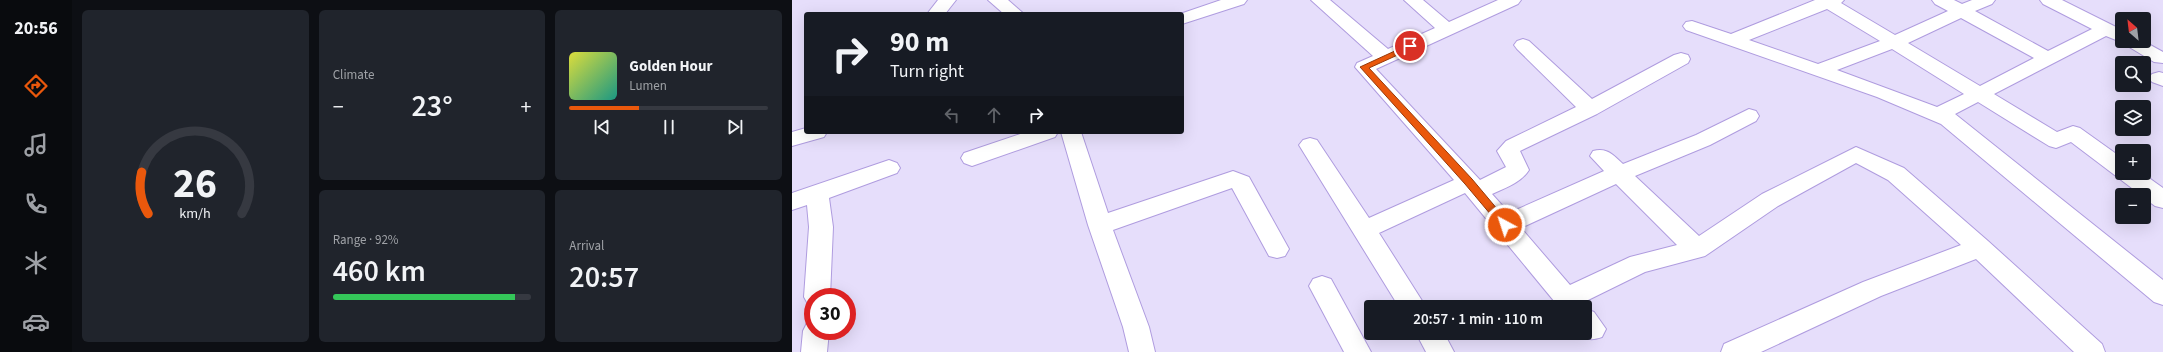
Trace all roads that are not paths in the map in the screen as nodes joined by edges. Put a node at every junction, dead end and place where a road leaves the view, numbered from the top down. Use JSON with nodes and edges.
{"nodes":[{"id":1,"x":947,"y":0,"type":"edge"},
{"id":2,"x":997,"y":0,"type":"edge"},
{"id":3,"x":1238,"y":0,"type":"edge"},
{"id":4,"x":1320,"y":0,"type":"edge"},
{"id":5,"x":1413,"y":0,"type":"edge"},
{"id":6,"x":1512,"y":0,"type":"edge"},
{"id":7,"x":1941,"y":0,"type":"edge"},
{"id":8,"x":1986,"y":0,"type":"edge"},
{"id":9,"x":2049,"y":0,"type":"edge"},
{"id":10,"x":1829,"y":1,"type":"edge"},
{"id":11,"x":1959,"y":11,"type":"junction"},
{"id":12,"x":938,"y":12,"type":"edge"},
{"id":13,"x":1012,"y":12,"type":"edge"},
{"id":14,"x":1184,"y":18,"type":"edge"},
{"id":15,"x":1692,"y":26,"type":"dead end"},
{"id":16,"x":1447,"y":30,"type":"junction"},
{"id":17,"x":2114,"y":33,"type":"edge"},
{"id":18,"x":1731,"y":40,"type":"junction"},
{"id":19,"x":1894,"y":42,"type":"junction"},
{"id":20,"x":1524,"y":45,"type":"dead end"},
{"id":21,"x":2142,"y":48,"type":"edge"},
{"id":22,"x":1386,"y":57,"type":"junction"},
{"id":23,"x":2161,"y":58,"type":"dead end"},
{"id":24,"x":1681,"y":59,"type":"dead end"},
{"id":25,"x":2049,"y":59,"type":"junction"},
{"id":26,"x":1819,"y":70,"type":"junction"},
{"id":27,"x":1980,"y":95,"type":"junction"},
{"id":28,"x":1590,"y":109,"type":"junction"},
{"id":29,"x":1938,"y":115,"type":"junction"},
{"id":30,"x":1749,"y":116,"type":"dead end"},
{"id":31,"x":810,"y":134,"type":"edge"},
{"id":32,"x":1042,"y":134,"type":"edge"},
{"id":33,"x":1073,"y":134,"type":"edge"},
{"id":34,"x":792,"y":139,"type":"edge"},
{"id":35,"x":1310,"y":145,"type":"dead end"},
{"id":36,"x":1601,"y":156,"type":"dead end"},
{"id":37,"x":972,"y":158,"type":"dead end"},
{"id":38,"x":2115,"y":164,"type":"edge"},
{"id":39,"x":889,"y":168,"type":"dead end"},
{"id":40,"x":1621,"y":174,"type":"junction"},
{"id":41,"x":2136,"y":180,"type":"edge"},
{"id":42,"x":1473,"y":186,"type":"junction"},
{"id":43,"x":817,"y":193,"type":"junction"},
{"id":44,"x":2163,"y":200,"type":"edge"},
{"id":45,"x":792,"y":202,"type":"edge"},
{"id":46,"x":1100,"y":225,"type":"junction"},
{"id":47,"x":1505,"y":225,"type":"junction"},
{"id":48,"x":1364,"y":230,"type":"junction"},
{"id":49,"x":1980,"y":248,"type":"junction"},
{"id":50,"x":1277,"y":249,"type":"dead end"},
{"id":51,"x":1697,"y":249,"type":"junction"},
{"id":52,"x":1322,"y":286,"type":"dead end"},
{"id":53,"x":818,"y":288,"type":"edge"},
{"id":54,"x":2163,"y":295,"type":"edge"},
{"id":55,"x":1408,"y":300,"type":"edge"},
{"id":56,"x":1568,"y":300,"type":"edge"},
{"id":57,"x":1576,"y":300,"type":"edge"},
{"id":58,"x":815,"y":340,"type":"edge"},
{"id":59,"x":1433,"y":340,"type":"edge"},
{"id":60,"x":814,"y":352,"type":"edge"},
{"id":61,"x":1142,"y":352,"type":"edge"},
{"id":62,"x":1358,"y":352,"type":"edge"},
{"id":63,"x":1441,"y":352,"type":"edge"},
{"id":64,"x":1734,"y":352,"type":"edge"},
{"id":65,"x":2092,"y":352,"type":"edge"}],
"edges":[{"from":1,"to":12,"type":"street"},
{"from":2,"to":13,"type":"street"},
{"from":3,"to":14,"type":"street"},
{"from":4,"to":22,"type":"street"},
{"from":5,"to":16,"type":"street"},
{"from":6,"to":16,"type":"street"},
{"from":7,"to":11,"type":"street"},
{"from":8,"to":11,"type":"street"},
{"from":9,"to":17,"type":"street"},
{"from":10,"to":18,"type":"street"},
{"from":10,"to":19,"type":"street"},
{"from":11,"to":19,"type":"street"},
{"from":11,"to":25,"type":"street"},
{"from":15,"to":18,"type":"street"},
{"from":16,"to":22,"type":"street"},
{"from":17,"to":25,"type":"street"},
{"from":18,"to":26,"type":"street"},
{"from":19,"to":26,"type":"street"},
{"from":19,"to":27,"type":"street"},
{"from":20,"to":28,"type":"street"},
{"from":21,"to":23,"type":"street"},
{"from":22,"to":42,"type":"street"},
{"from":24,"to":28,"type":"street"},
{"from":25,"to":27,"type":"street"},
{"from":26,"to":29,"type":"street"},
{"from":27,"to":29,"type":"street"},
{"from":27,"to":38,"type":"street"},
{"from":28,"to":42,"type":"street"},
{"from":29,"to":54,"type":"street"},
{"from":30,"to":40,"type":"street"},
{"from":31,"to":34,"type":"street"},
{"from":32,"to":37,"type":"street"},
{"from":33,"to":46,"type":"street"},
{"from":35,"to":48,"type":"street"},
{"from":36,"to":40,"type":"street"},
{"from":39,"to":43,"type":"street"},
{"from":40,"to":47,"type":"street"},
{"from":40,"to":51,"type":"street"},
{"from":41,"to":44,"type":"street"},
{"from":42,"to":47,"type":"street"},
{"from":42,"to":48,"type":"street"},
{"from":43,"to":45,"type":"street"},
{"from":43,"to":53,"type":"street"},
{"from":46,"to":50,"type":"street"},
{"from":46,"to":61,"type":"street"},
{"from":47,"to":56,"type":"street"},
{"from":48,"to":55,"type":"street"},
{"from":49,"to":51,"type":"street"},
{"from":49,"to":64,"type":"street"},
{"from":49,"to":65,"type":"street"},
{"from":51,"to":57,"type":"street"},
{"from":52,"to":62,"type":"street"},
{"from":58,"to":60,"type":"street"},
{"from":59,"to":63,"type":"street"}]}
